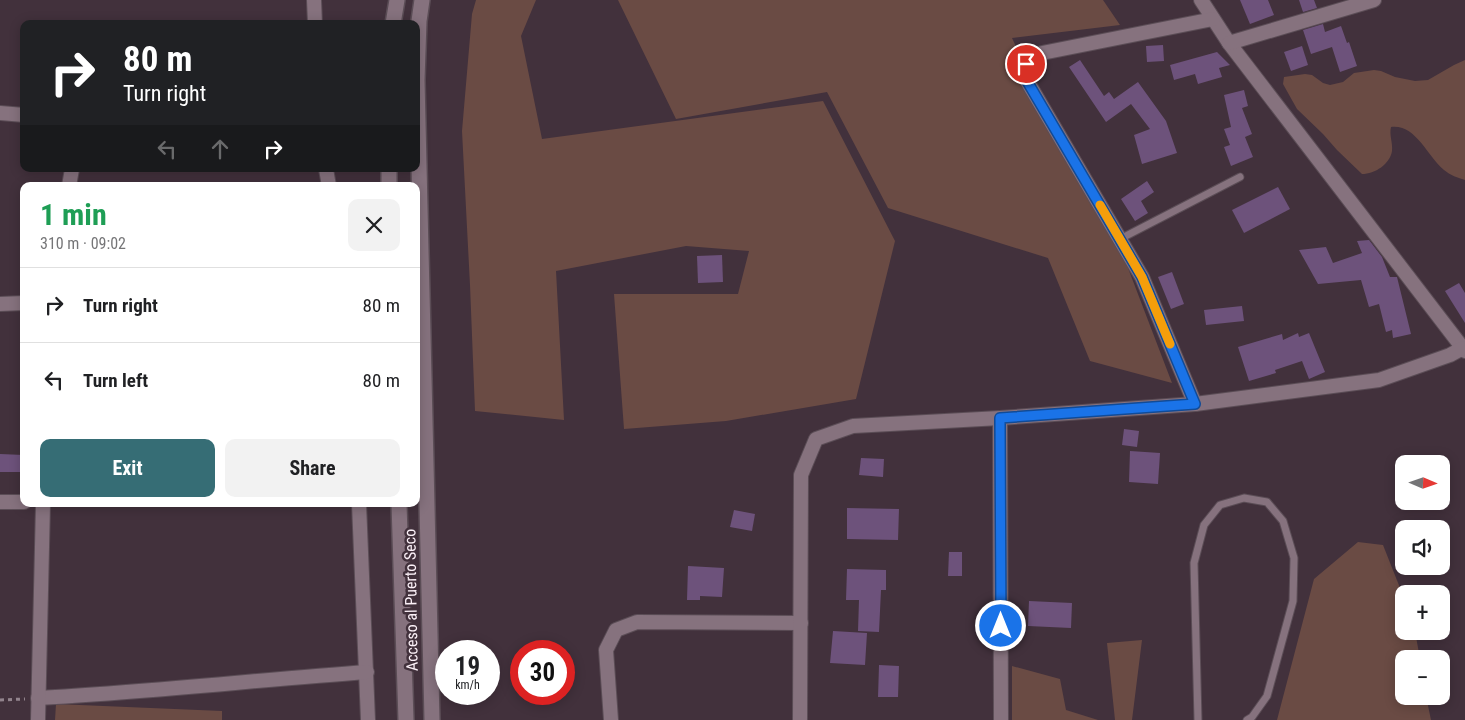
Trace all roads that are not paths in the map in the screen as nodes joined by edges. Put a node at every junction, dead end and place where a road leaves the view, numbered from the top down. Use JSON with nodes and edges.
{"nodes":[{"id":1,"x":314,"y":0,"type":"edge"},
{"id":2,"x":397,"y":0,"type":"edge"},
{"id":3,"x":422,"y":0,"type":"edge"},
{"id":4,"x":1201,"y":0,"type":"edge"},
{"id":5,"x":1374,"y":0,"type":"edge"},
{"id":6,"x":1213,"y":19,"type":"junction"},
{"id":7,"x":315,"y":20,"type":"edge"},
{"id":8,"x":394,"y":20,"type":"edge"},
{"id":9,"x":419,"y":20,"type":"edge"},
{"id":10,"x":1229,"y":43,"type":"junction"},
{"id":11,"x":0,"y":113,"type":"edge"},
{"id":12,"x":20,"y":115,"type":"edge"},
{"id":13,"x":1240,"y":177,"type":"dead end"},
{"id":14,"x":420,"y":208,"type":"edge"},
{"id":15,"x":1120,"y":239,"type":"junction"},
{"id":16,"x":20,"y":303,"type":"edge"},
{"id":17,"x":0,"y":304,"type":"edge"},
{"id":18,"x":1464,"y":350,"type":"edge"},
{"id":19,"x":1195,"y":404,"type":"junction"},
{"id":20,"x":1000,"y":418,"type":"junction"},
{"id":21,"x":0,"y":502,"type":"edge"},
{"id":22,"x":20,"y":502,"type":"edge"},
{"id":23,"x":43,"y":507,"type":"edge"},
{"id":24,"x":359,"y":507,"type":"edge"},
{"id":25,"x":399,"y":507,"type":"edge"},
{"id":26,"x":802,"y":623,"type":"junction"},
{"id":27,"x":367,"y":672,"type":"junction"},
{"id":28,"x":38,"y":698,"type":"junction"},
{"id":29,"x":38,"y":720,"type":"edge"},
{"id":30,"x":368,"y":720,"type":"edge"},
{"id":31,"x":406,"y":720,"type":"edge"},
{"id":32,"x":432,"y":720,"type":"edge"},
{"id":33,"x":611,"y":720,"type":"edge"},
{"id":34,"x":800,"y":720,"type":"edge"},
{"id":35,"x":1001,"y":720,"type":"edge"},
{"id":36,"x":1198,"y":720,"type":"edge"},
{"id":37,"x":1247,"y":720,"type":"edge"}],
"edges":[{"from":1,"to":7,"type":"street"},
{"from":2,"to":8,"type":"main road"},
{"from":3,"to":9,"type":"main road","name":"Acceso al Puerto Seco"},
{"from":4,"to":6,"type":"street"},
{"from":5,"to":10,"type":"street"},
{"from":6,"to":10,"type":"street"},
{"from":6,"to":15,"type":"street"},
{"from":10,"to":18,"type":"street"},
{"from":11,"to":12,"type":"street"},
{"from":13,"to":15,"type":"lane"},
{"from":14,"to":32,"type":"main road","name":"Acceso al Puerto Seco"},
{"from":15,"to":19,"type":"street"},
{"from":16,"to":17,"type":"street"},
{"from":18,"to":19,"type":"street"},
{"from":19,"to":20,"type":"street"},
{"from":20,"to":26,"type":"street"},
{"from":20,"to":35,"type":"street"},
{"from":21,"to":22,"type":"street"},
{"from":23,"to":28,"type":"street"},
{"from":24,"to":27,"type":"street"},
{"from":25,"to":31,"type":"main road","name":"Acceso al Puerto Seco"},
{"from":26,"to":33,"type":"street"},
{"from":26,"to":34,"type":"street"},
{"from":27,"to":28,"type":"street"},
{"from":27,"to":30,"type":"street"},
{"from":28,"to":29,"type":"street"},
{"from":36,"to":37,"type":"lane"}]}
